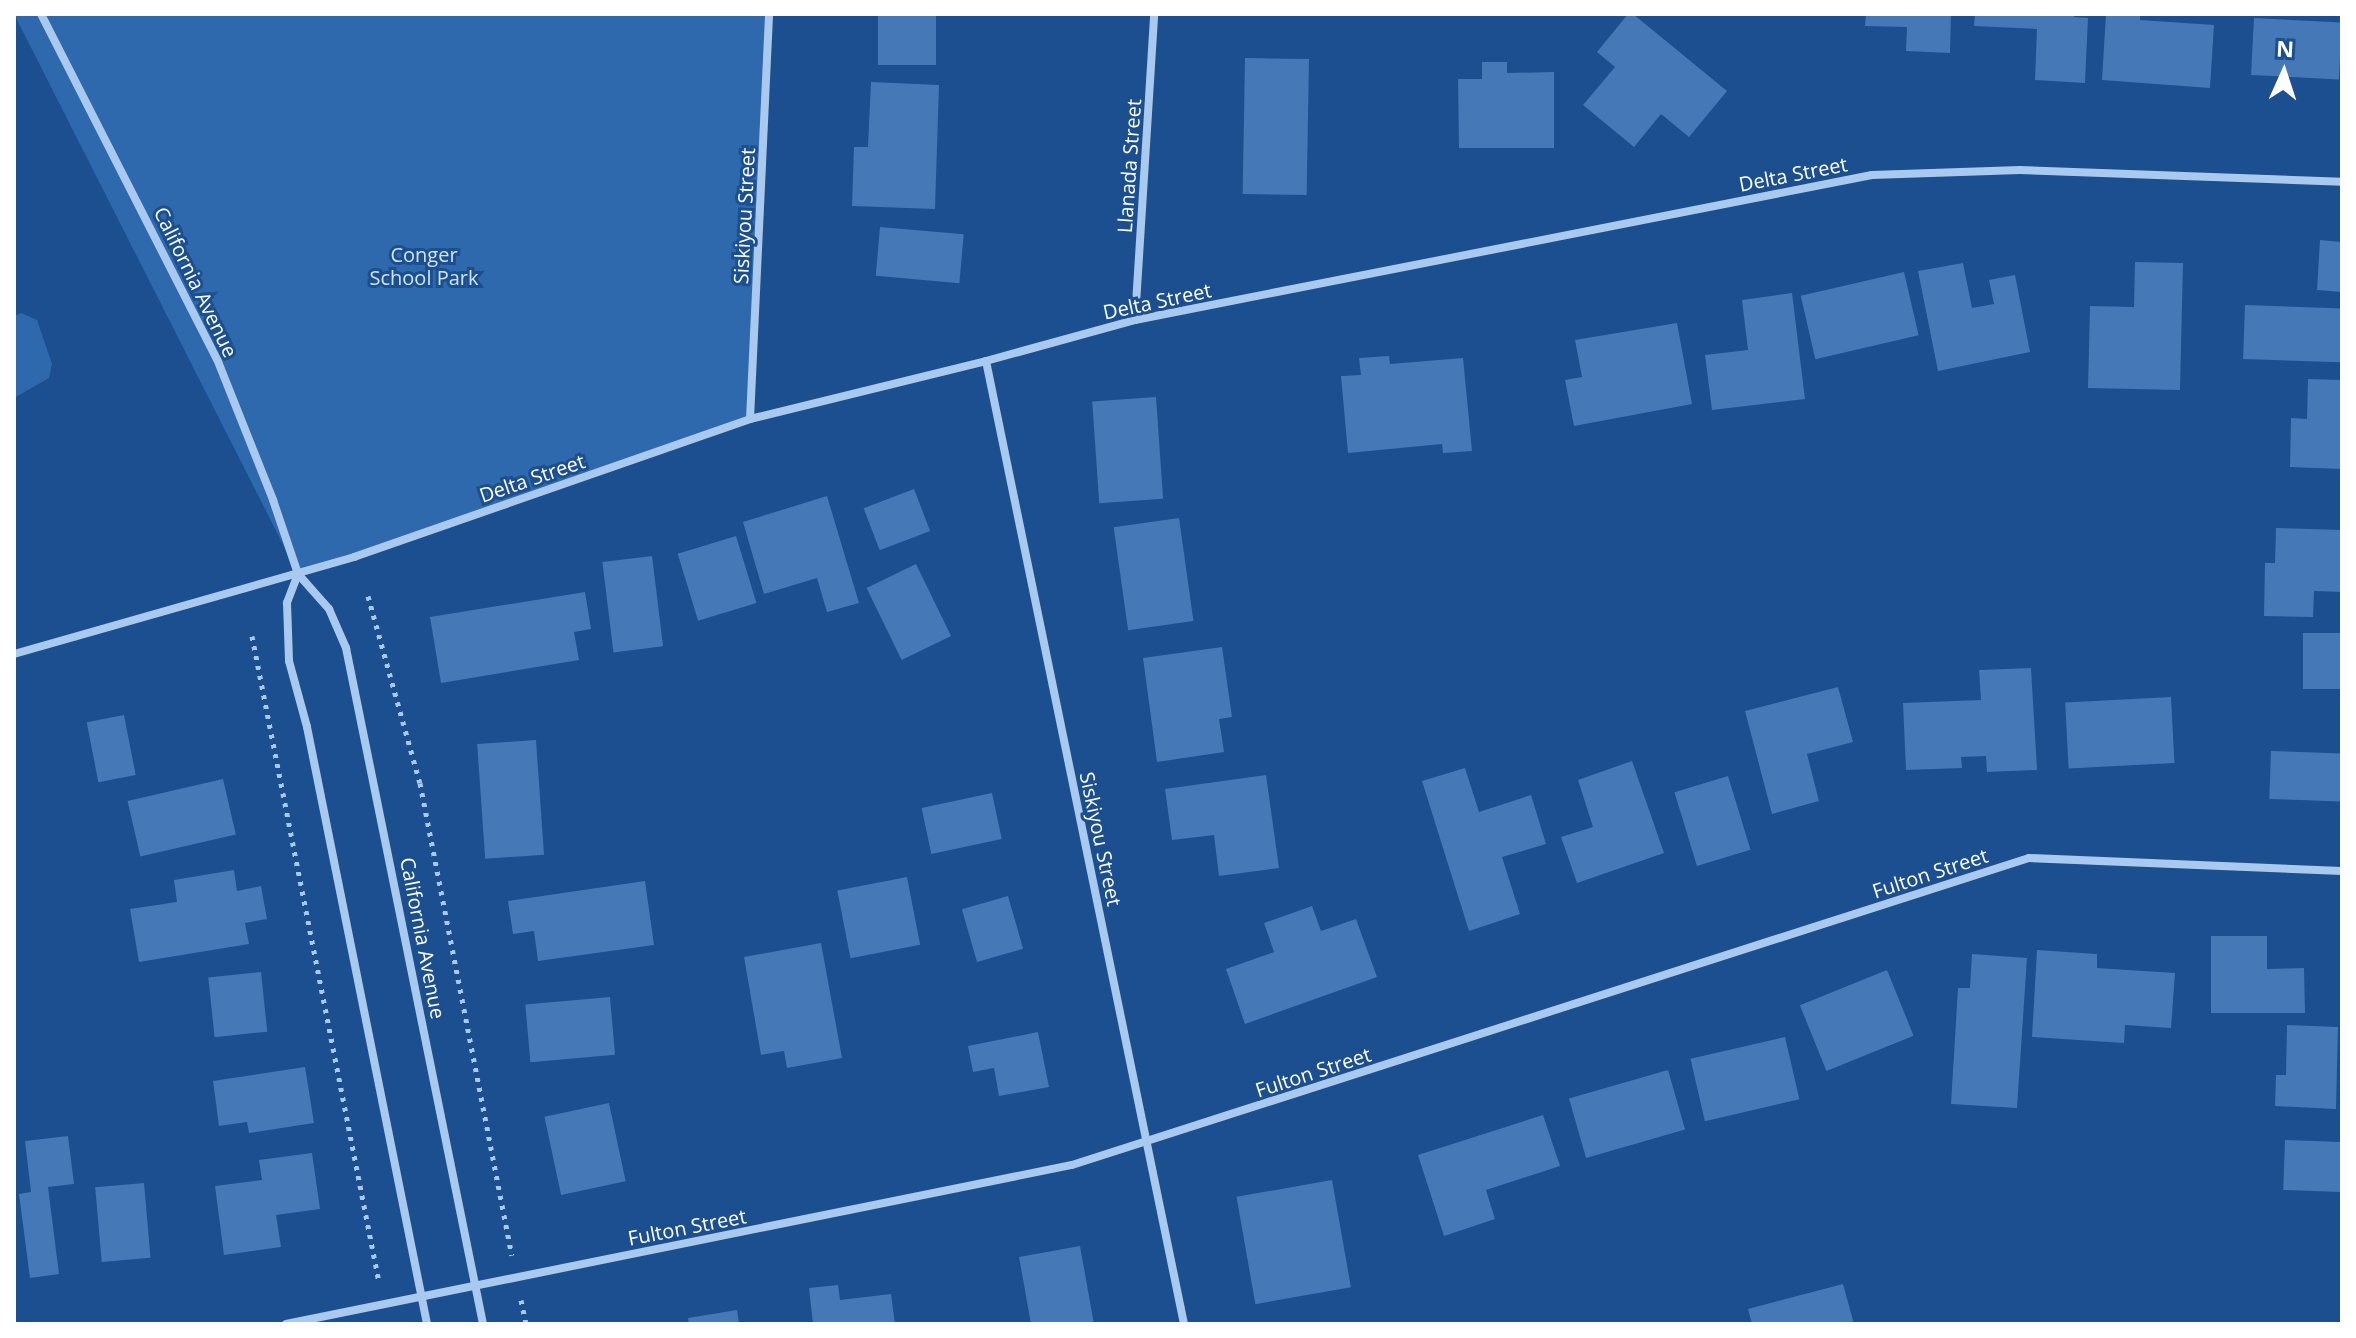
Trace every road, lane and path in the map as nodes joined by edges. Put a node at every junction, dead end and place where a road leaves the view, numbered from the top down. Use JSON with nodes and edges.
{"nodes":[{"id":1,"x":41,"y":14,"type":"edge"},
{"id":2,"x":769,"y":14,"type":"edge"},
{"id":3,"x":1154,"y":14,"type":"edge"},
{"id":4,"x":2342,"y":182,"type":"edge"},
{"id":5,"x":1135,"y":320,"type":"junction"},
{"id":6,"x":986,"y":361,"type":"junction"},
{"id":7,"x":750,"y":419,"type":"junction"},
{"id":8,"x":298,"y":574,"type":"junction"},
{"id":9,"x":368,"y":596,"type":"dead end"},
{"id":10,"x":252,"y":636,"type":"dead end"},
{"id":11,"x":14,"y":654,"type":"edge"},
{"id":12,"x":2342,"y":871,"type":"edge"},
{"id":13,"x":1147,"y":1143,"type":"junction"},
{"id":14,"x":517,"y":1278,"type":"junction"},
{"id":15,"x":475,"y":1286,"type":"junction"},
{"id":16,"x":421,"y":1297,"type":"junction"},
{"id":17,"x":384,"y":1304,"type":"junction"},
{"id":18,"x":286,"y":1324,"type":"edge"},
{"id":19,"x":427,"y":1324,"type":"edge"},
{"id":20,"x":483,"y":1324,"type":"edge"},
{"id":21,"x":526,"y":1324,"type":"edge"},
{"id":22,"x":1184,"y":1324,"type":"edge"}],
"edges":[{"from":1,"to":8,"type":"street","name":"California Avenue"},
{"from":2,"to":7,"type":"street","name":"Siskiyou Street"},
{"from":3,"to":5,"type":"street","name":"Llanada Street"},
{"from":4,"to":5,"type":"street","name":"Delta Street"},
{"from":5,"to":6,"type":"street","name":"Delta Street"},
{"from":6,"to":7,"type":"street","name":"Delta Street"},
{"from":6,"to":13,"type":"street","name":"Siskiyou Street"},
{"from":7,"to":8,"type":"street","name":"Delta Street"},
{"from":8,"to":11,"type":"street","name":"Delta Street"},
{"from":8,"to":15,"type":"street","name":"California Avenue"},
{"from":8,"to":16,"type":"street"},
{"from":9,"to":14,"type":"path"},
{"from":10,"to":17,"type":"path"},
{"from":12,"to":13,"type":"street","name":"Fulton Street"},
{"from":13,"to":14,"type":"street","name":"Fulton Street"},
{"from":13,"to":22,"type":"street","name":"Siskiyou Street"},
{"from":14,"to":15,"type":"street","name":"Fulton Street"},
{"from":14,"to":21,"type":"path"},
{"from":15,"to":16,"type":"street","name":"Fulton Street"},
{"from":15,"to":20,"type":"street","name":"California Avenue"},
{"from":16,"to":17,"type":"street","name":"Fulton Street"},
{"from":16,"to":19,"type":"street"},
{"from":17,"to":18,"type":"street","name":"Fulton Street"}]}
